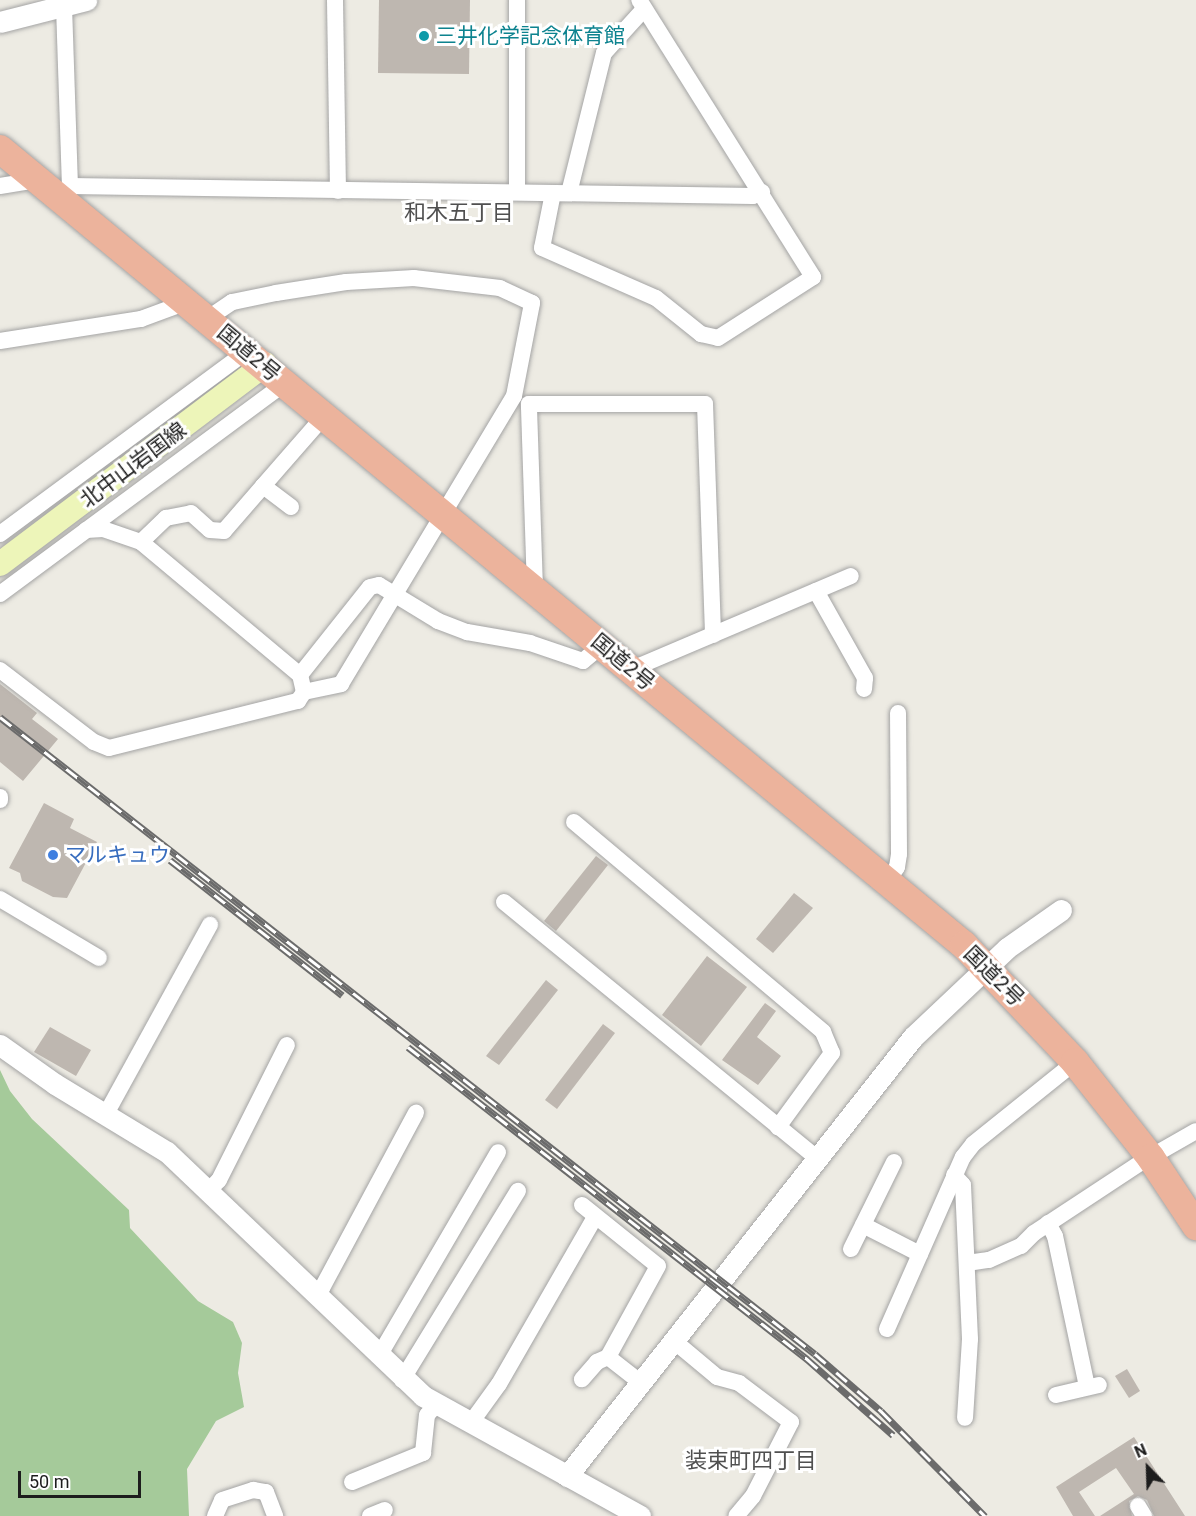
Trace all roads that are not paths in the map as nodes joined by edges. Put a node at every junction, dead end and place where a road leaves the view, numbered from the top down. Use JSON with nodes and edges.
{"nodes":[{"id":1,"x":86,"y":0,"type":"edge"},
{"id":2,"x":335,"y":0,"type":"edge"},
{"id":3,"x":517,"y":0,"type":"edge"},
{"id":4,"x":641,"y":4,"type":"edge"},
{"id":5,"x":64,"y":6,"type":"junction"},
{"id":6,"x":0,"y":22,"type":"edge"},
{"id":7,"x":0,"y":149,"type":"edge"},
{"id":8,"x":0,"y":186,"type":"edge"},
{"id":9,"x":54,"y":188,"type":"junction"},
{"id":10,"x":338,"y":191,"type":"junction"},
{"id":11,"x":517,"y":192,"type":"junction"},
{"id":12,"x":762,"y":192,"type":"junction"},
{"id":13,"x":561,"y":193,"type":"junction"},
{"id":14,"x":197,"y":310,"type":"junction"},
{"id":15,"x":0,"y":341,"type":"edge"},
{"id":16,"x":266,"y":366,"type":"junction"},
{"id":17,"x":324,"y":416,"type":"junction"},
{"id":18,"x":264,"y":486,"type":"junction"},
{"id":19,"x":291,"y":507,"type":"dead end"},
{"id":20,"x":443,"y":516,"type":"junction"},
{"id":21,"x":86,"y":530,"type":"junction"},
{"id":22,"x":0,"y":534,"type":"edge"},
{"id":23,"x":141,"y":542,"type":"junction"},
{"id":24,"x":0,"y":564,"type":"edge"},
{"id":25,"x":851,"y":576,"type":"dead end"},
{"id":26,"x":535,"y":589,"type":"junction"},
{"id":27,"x":816,"y":591,"type":"junction"},
{"id":28,"x":0,"y":594,"type":"edge"},
{"id":29,"x":396,"y":594,"type":"junction"},
{"id":30,"x":713,"y":634,"type":"junction"},
{"id":31,"x":603,"y":644,"type":"junction"},
{"id":32,"x":0,"y":670,"type":"edge"},
{"id":33,"x":634,"y":672,"type":"junction"},
{"id":34,"x":300,"y":675,"type":"junction"},
{"id":35,"x":864,"y":689,"type":"dead end"},
{"id":36,"x":304,"y":692,"type":"junction"},
{"id":37,"x":898,"y":713,"type":"dead end"},
{"id":38,"x":574,"y":822,"type":"dead end"},
{"id":39,"x":887,"y":881,"type":"junction"},
{"id":40,"x":0,"y":899,"type":"edge"},
{"id":41,"x":504,"y":902,"type":"dead end"},
{"id":42,"x":1061,"y":910,"type":"dead end"},
{"id":43,"x":210,"y":925,"type":"dead end"},
{"id":44,"x":99,"y":958,"type":"dead end"},
{"id":45,"x":985,"y":967,"type":"junction"},
{"id":46,"x":0,"y":1045,"type":"edge"},
{"id":47,"x":287,"y":1045,"type":"dead end"},
{"id":48,"x":1075,"y":1062,"type":"junction"},
{"id":49,"x":416,"y":1113,"type":"dead end"},
{"id":50,"x":106,"y":1114,"type":"junction"},
{"id":51,"x":778,"y":1127,"type":"junction"},
{"id":52,"x":1196,"y":1131,"type":"edge"},
{"id":53,"x":498,"y":1152,"type":"dead end"},
{"id":54,"x":1151,"y":1158,"type":"junction"},
{"id":55,"x":818,"y":1159,"type":"junction"},
{"id":56,"x":894,"y":1162,"type":"dead end"},
{"id":57,"x":954,"y":1175,"type":"junction"},
{"id":58,"x":209,"y":1190,"type":"junction"},
{"id":59,"x":518,"y":1191,"type":"dead end"},
{"id":60,"x":582,"y":1205,"type":"dead end"},
{"id":61,"x":595,"y":1217,"type":"junction"},
{"id":62,"x":1048,"y":1223,"type":"junction"},
{"id":63,"x":863,"y":1226,"type":"junction"},
{"id":64,"x":1196,"y":1226,"type":"edge"},
{"id":65,"x":851,"y":1249,"type":"dead end"},
{"id":66,"x":920,"y":1254,"type":"junction"},
{"id":67,"x":967,"y":1263,"type":"junction"},
{"id":68,"x":313,"y":1294,"type":"junction"},
{"id":69,"x":888,"y":1329,"type":"dead end"},
{"id":70,"x":674,"y":1341,"type":"junction"},
{"id":71,"x":379,"y":1356,"type":"junction"},
{"id":72,"x":608,"y":1358,"type":"junction"},
{"id":73,"x":582,"y":1379,"type":"dead end"},
{"id":74,"x":402,"y":1380,"type":"junction"},
{"id":75,"x":640,"y":1382,"type":"junction"},
{"id":76,"x":1056,"y":1395,"type":"dead end"},
{"id":77,"x":436,"y":1405,"type":"junction"},
{"id":78,"x":965,"y":1418,"type":"dead end"},
{"id":79,"x":470,"y":1425,"type":"junction"},
{"id":80,"x":567,"y":1476,"type":"junction"},
{"id":81,"x":352,"y":1482,"type":"dead end"},
{"id":82,"x":632,"y":1514,"type":"edge"},
{"id":83,"x":214,"y":1516,"type":"edge"},
{"id":84,"x":275,"y":1516,"type":"edge"},
{"id":85,"x":736,"y":1516,"type":"edge"}],
"edges":[{"from":1,"to":5,"type":"street"},
{"from":2,"to":10,"type":"street"},
{"from":3,"to":11,"type":"street"},
{"from":4,"to":12,"type":"street"},
{"from":4,"to":13,"type":"street"},
{"from":5,"to":6,"type":"street"},
{"from":5,"to":9,"type":"street"},
{"from":7,"to":9,"type":"highway","name":"国道2号"},
{"from":8,"to":9,"type":"street"},
{"from":9,"to":10,"type":"street"},
{"from":9,"to":14,"type":"highway","name":"国道2号"},
{"from":10,"to":11,"type":"street"},
{"from":11,"to":13,"type":"street"},
{"from":12,"to":13,"type":"street"},
{"from":12,"to":13,"type":"street"},
{"from":14,"to":15,"type":"street"},
{"from":14,"to":16,"type":"highway","name":"国道2号"},
{"from":14,"to":20,"type":"street"},
{"from":16,"to":17,"type":"highway","name":"国道2号"},
{"from":16,"to":21,"type":"street"},
{"from":16,"to":22,"type":"street"},
{"from":16,"to":24,"type":"main road","name":"北中山岩国線"},
{"from":17,"to":18,"type":"street"},
{"from":17,"to":20,"type":"highway","name":"国道2号"},
{"from":18,"to":19,"type":"street"},
{"from":18,"to":23,"type":"street"},
{"from":20,"to":26,"type":"highway","name":"国道2号"},
{"from":20,"to":29,"type":"street"},
{"from":21,"to":23,"type":"street"},
{"from":21,"to":28,"type":"street"},
{"from":23,"to":34,"type":"street"},
{"from":25,"to":27,"type":"street"},
{"from":26,"to":30,"type":"street"},
{"from":26,"to":31,"type":"highway","name":"国道2号"},
{"from":27,"to":30,"type":"street"},
{"from":27,"to":35,"type":"street"},
{"from":29,"to":31,"type":"street"},
{"from":29,"to":34,"type":"street"},
{"from":29,"to":36,"type":"street"},
{"from":30,"to":33,"type":"street"},
{"from":31,"to":33,"type":"highway","name":"国道2号"},
{"from":32,"to":36,"type":"street"},
{"from":33,"to":39,"type":"highway","name":"国道2号"},
{"from":34,"to":36,"type":"street"},
{"from":37,"to":39,"type":"street"},
{"from":38,"to":51,"type":"street"},
{"from":39,"to":45,"type":"highway","name":"国道2号"},
{"from":40,"to":44,"type":"street"},
{"from":41,"to":51,"type":"street"},
{"from":42,"to":45,"type":"street"},
{"from":43,"to":50,"type":"street"},
{"from":45,"to":48,"type":"highway","name":"国道2号"},
{"from":45,"to":55,"type":"street"},
{"from":46,"to":50,"type":"street"},
{"from":47,"to":58,"type":"street"},
{"from":48,"to":54,"type":"highway","name":"国道2号"},
{"from":48,"to":57,"type":"street"},
{"from":49,"to":68,"type":"street"},
{"from":50,"to":58,"type":"street"},
{"from":51,"to":55,"type":"street"},
{"from":52,"to":54,"type":"street"},
{"from":53,"to":71,"type":"street"},
{"from":54,"to":62,"type":"street"},
{"from":54,"to":64,"type":"highway","name":"国道2号"},
{"from":55,"to":70,"type":"street"},
{"from":56,"to":63,"type":"street"},
{"from":57,"to":66,"type":"street"},
{"from":57,"to":67,"type":"street"},
{"from":58,"to":68,"type":"street"},
{"from":59,"to":74,"type":"street"},
{"from":60,"to":61,"type":"street"},
{"from":61,"to":72,"type":"street"},
{"from":61,"to":79,"type":"street"},
{"from":62,"to":67,"type":"street"},
{"from":62,"to":76,"type":"street"},
{"from":63,"to":65,"type":"street"},
{"from":63,"to":66,"type":"street"},
{"from":66,"to":69,"type":"street"},
{"from":67,"to":78,"type":"street"},
{"from":68,"to":71,"type":"street"},
{"from":70,"to":75,"type":"street"},
{"from":70,"to":85,"type":"street"},
{"from":71,"to":74,"type":"street"},
{"from":72,"to":73,"type":"street"},
{"from":72,"to":75,"type":"street"},
{"from":74,"to":77,"type":"street"},
{"from":75,"to":80,"type":"street"},
{"from":77,"to":79,"type":"street"},
{"from":77,"to":81,"type":"street"},
{"from":79,"to":80,"type":"street"},
{"from":80,"to":82,"type":"street"},
{"from":83,"to":84,"type":"street"}]}
